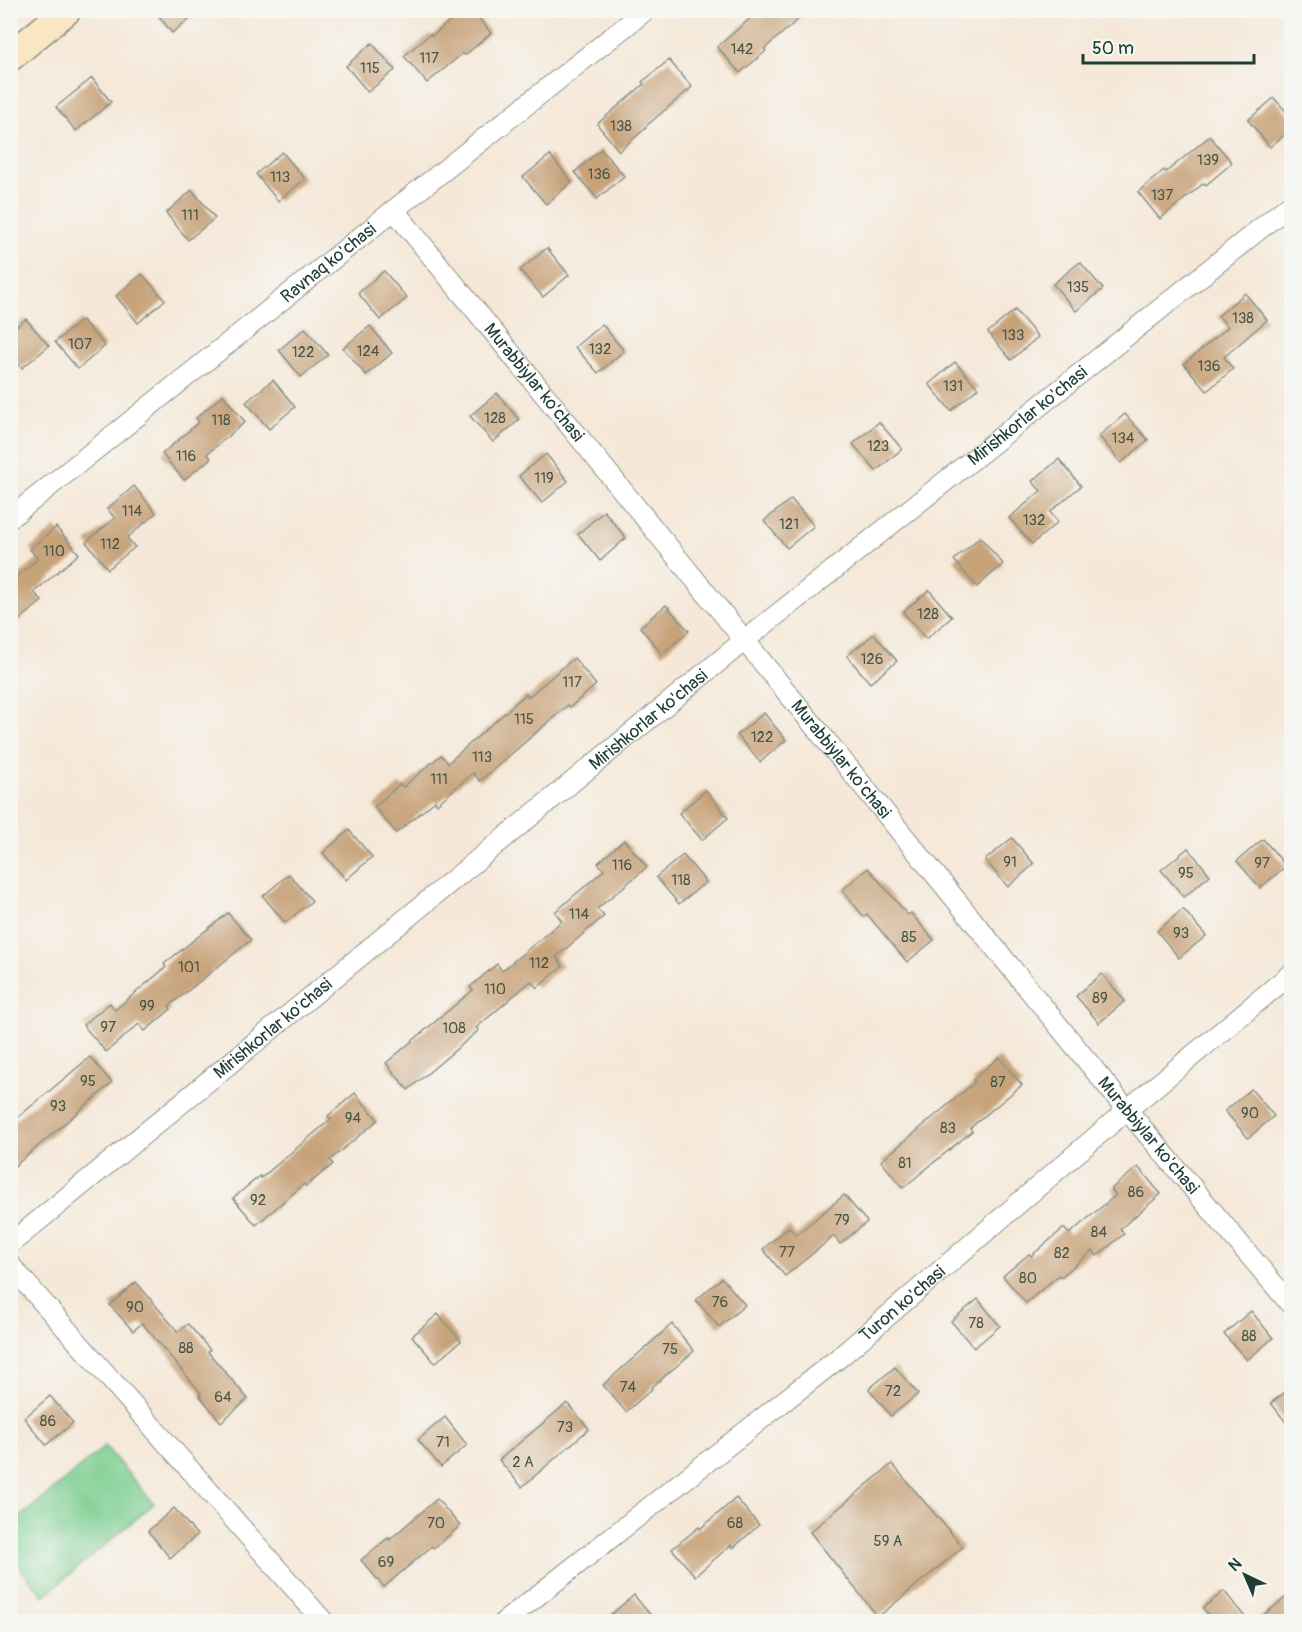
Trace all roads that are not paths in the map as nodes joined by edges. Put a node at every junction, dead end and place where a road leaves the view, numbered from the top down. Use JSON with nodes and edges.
{"nodes":[{"id":1,"x":67,"y":10,"type":"edge"},
{"id":2,"x":646,"y":10,"type":"edge"},
{"id":3,"x":10,"y":57,"type":"edge"},
{"id":4,"x":1292,"y":202,"type":"edge"},
{"id":5,"x":394,"y":210,"type":"junction"},
{"id":6,"x":10,"y":518,"type":"edge"},
{"id":7,"x":745,"y":640,"type":"junction"},
{"id":8,"x":1292,"y":973,"type":"edge"},
{"id":9,"x":1127,"y":1110,"type":"junction"},
{"id":10,"x":10,"y":1244,"type":"edge"},
{"id":11,"x":10,"y":1265,"type":"edge"},
{"id":12,"x":1292,"y":1306,"type":"edge"},
{"id":13,"x":324,"y":1622,"type":"edge"},
{"id":14,"x":504,"y":1622,"type":"edge"}],
"edges":[{"from":1,"to":3,"type":"main road"},
{"from":2,"to":5,"type":"street","name":"Ravnaq ko'chasi"},
{"from":4,"to":7,"type":"street","name":"Mirishkorlar ko'chasi"},
{"from":5,"to":6,"type":"street","name":"Ravnaq ko'chasi"},
{"from":5,"to":7,"type":"street","name":"Murabbiylar ko'chasi"},
{"from":7,"to":9,"type":"street","name":"Murabbiylar ko'chasi"},
{"from":7,"to":10,"type":"street","name":"Mirishkorlar ko'chasi"},
{"from":8,"to":9,"type":"street","name":"Turon ko'chasi"},
{"from":9,"to":12,"type":"street","name":"Murabbiylar ko'chasi"},
{"from":9,"to":14,"type":"street","name":"Turon ko'chasi"},
{"from":11,"to":13,"type":"street"}]}
